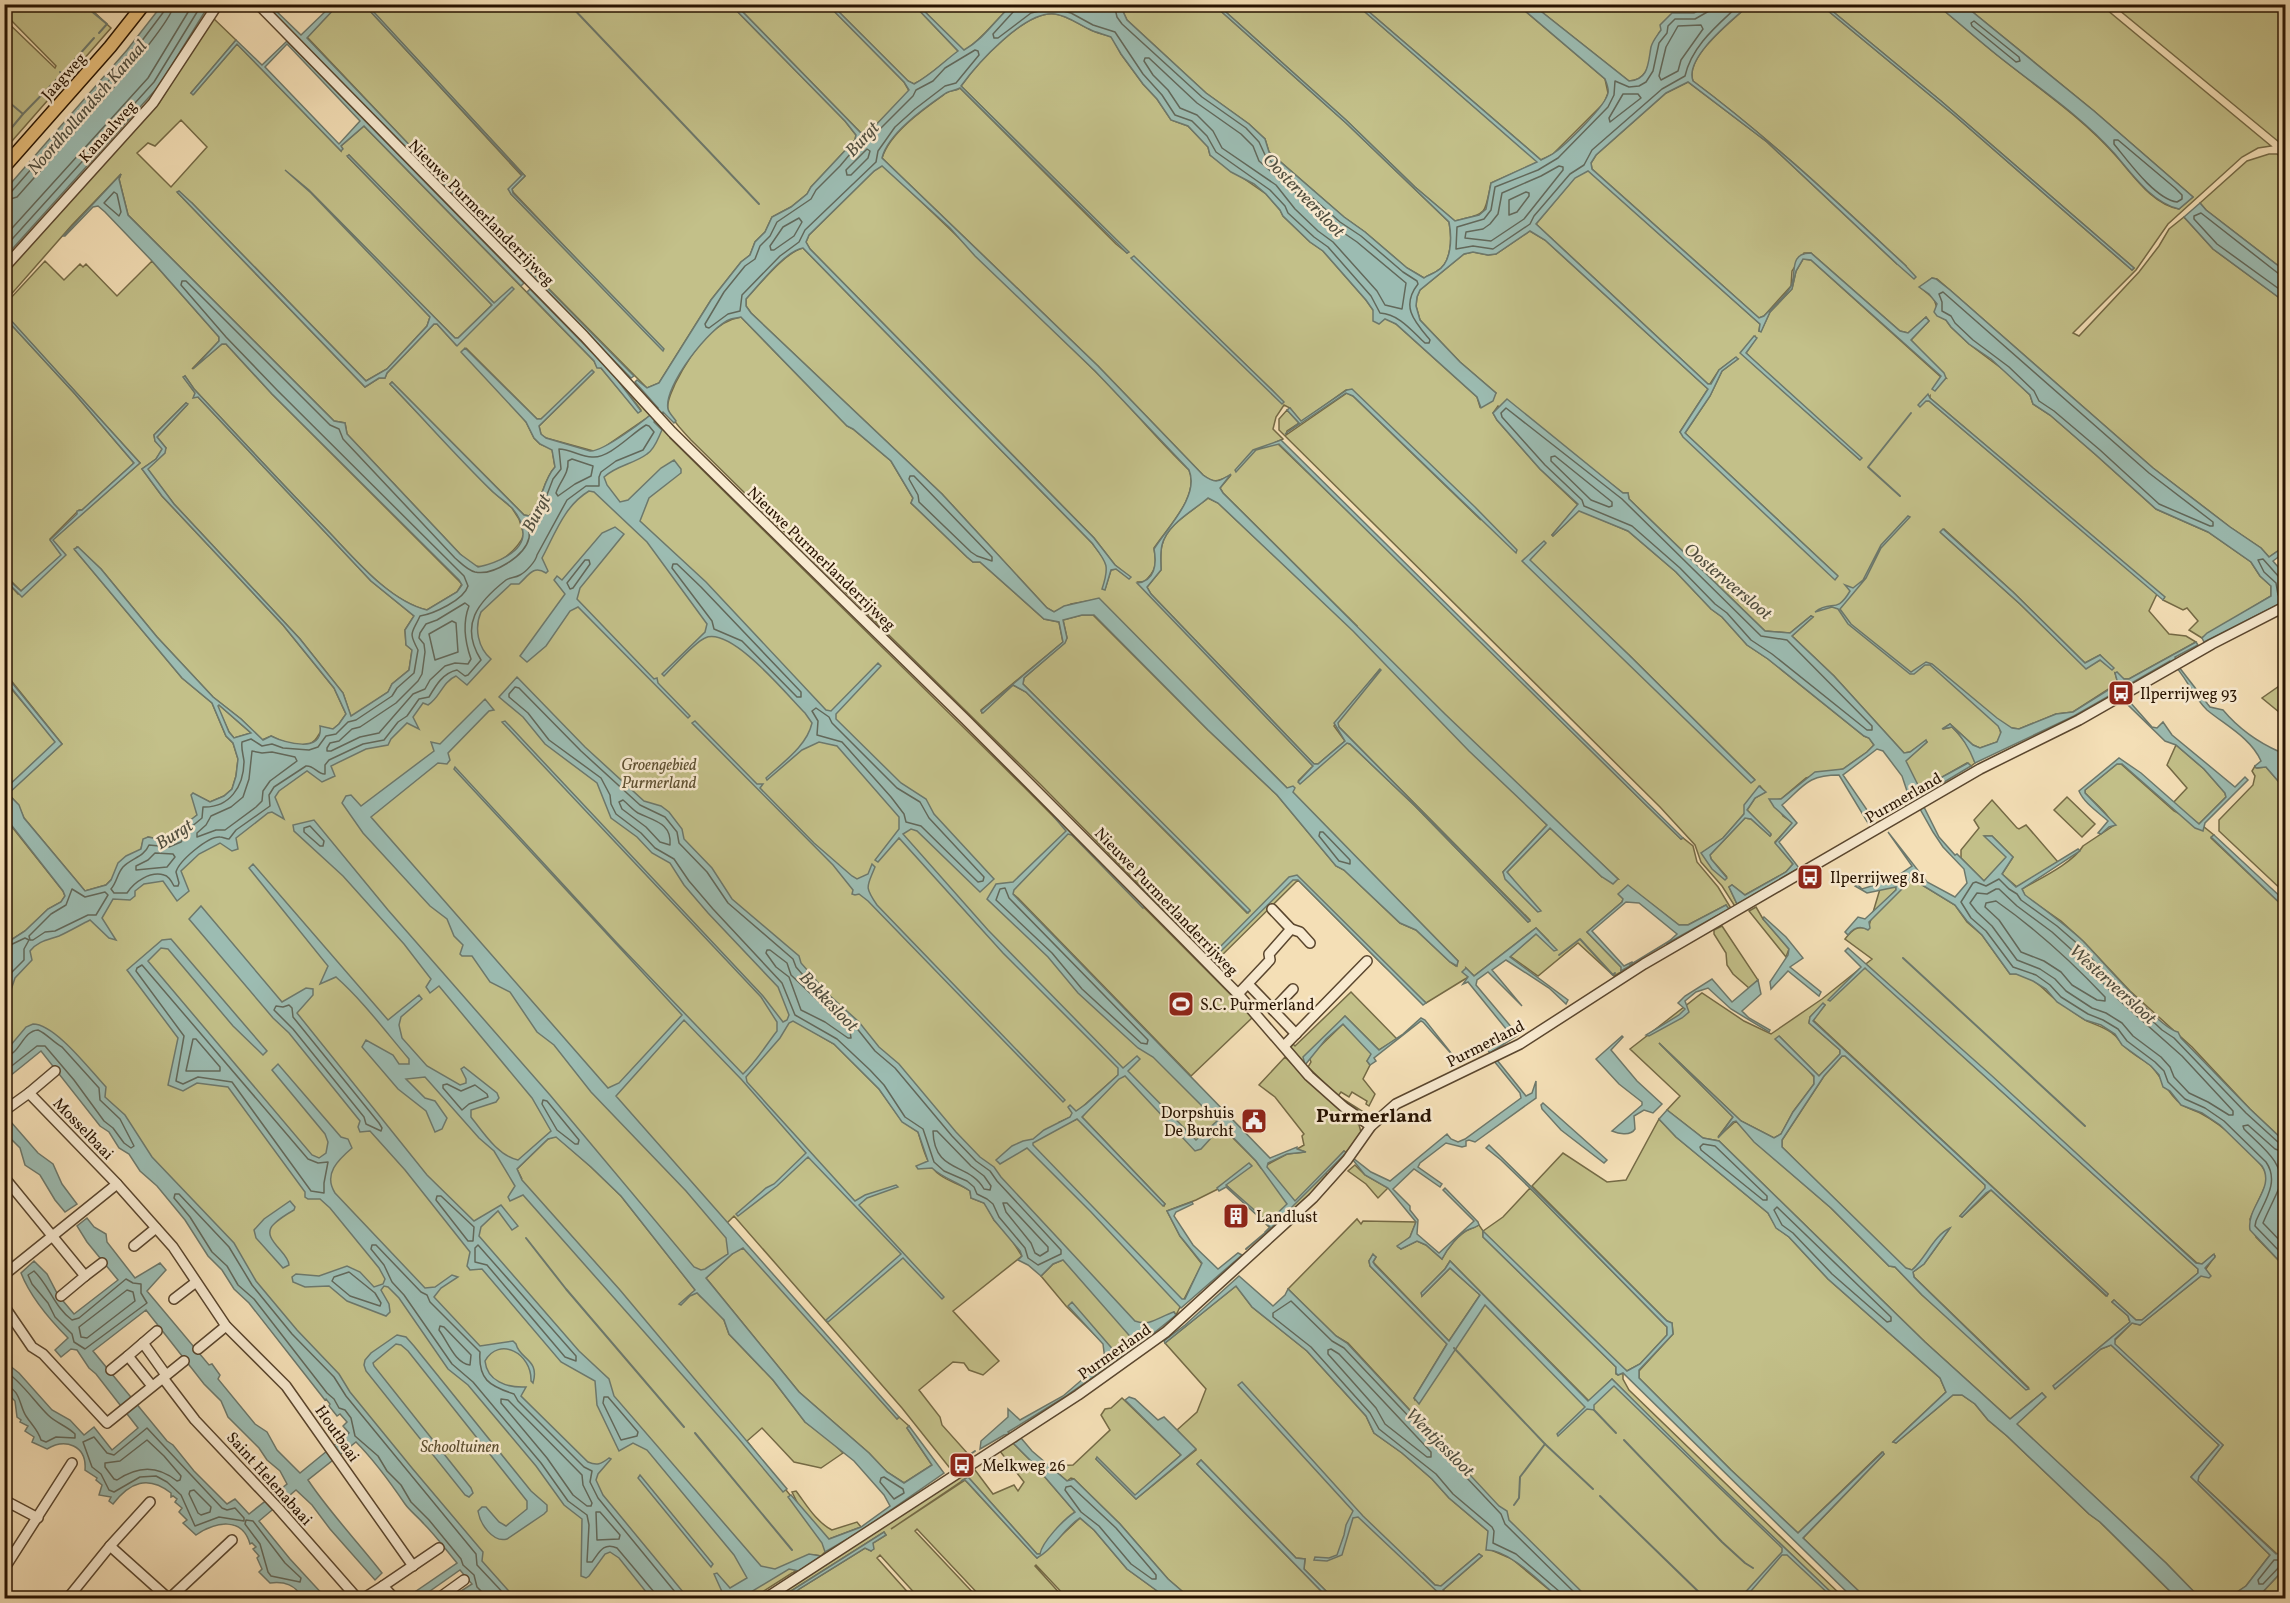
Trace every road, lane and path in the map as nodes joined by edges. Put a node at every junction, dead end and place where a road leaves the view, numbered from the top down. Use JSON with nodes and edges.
{"nodes":[{"id":1,"x":144,"y":4,"type":"edge"},
{"id":2,"x":218,"y":4,"type":"edge"},
{"id":3,"x":258,"y":4,"type":"edge"},
{"id":4,"x":4,"y":167,"type":"edge"},
{"id":5,"x":4,"y":267,"type":"edge"},
{"id":6,"x":2286,"y":606,"type":"edge"},
{"id":7,"x":1272,"y":909,"type":"dead end"},
{"id":8,"x":1292,"y":929,"type":"junction"},
{"id":9,"x":1310,"y":943,"type":"dead end"},
{"id":10,"x":1367,"y":961,"type":"dead end"},
{"id":11,"x":1248,"y":984,"type":"junction"},
{"id":12,"x":1293,"y":989,"type":"dead end"},
{"id":13,"x":1238,"y":994,"type":"junction"},
{"id":14,"x":1273,"y":1010,"type":"junction"},
{"id":15,"x":1296,"y":1034,"type":"junction"},
{"id":16,"x":1284,"y":1046,"type":"junction"},
{"id":17,"x":55,"y":1071,"type":"dead end"},
{"id":18,"x":29,"y":1093,"type":"junction"},
{"id":19,"x":4,"y":1111,"type":"edge"},
{"id":20,"x":1371,"y":1126,"type":"junction"},
{"id":21,"x":4,"y":1177,"type":"edge"},
{"id":22,"x":117,"y":1184,"type":"junction"},
{"id":23,"x":156,"y":1228,"type":"junction"},
{"id":24,"x":52,"y":1237,"type":"junction"},
{"id":25,"x":134,"y":1246,"type":"dead end"},
{"id":26,"x":102,"y":1263,"type":"dead end"},
{"id":27,"x":4,"y":1275,"type":"edge"},
{"id":28,"x":85,"y":1276,"type":"junction"},
{"id":29,"x":196,"y":1282,"type":"junction"},
{"id":30,"x":61,"y":1296,"type":"dead end"},
{"id":31,"x":174,"y":1299,"type":"dead end"},
{"id":32,"x":4,"y":1306,"type":"edge"},
{"id":33,"x":226,"y":1326,"type":"junction"},
{"id":34,"x":157,"y":1331,"type":"dead end"},
{"id":35,"x":143,"y":1343,"type":"junction"},
{"id":36,"x":198,"y":1349,"type":"dead end"},
{"id":37,"x":128,"y":1356,"type":"junction"},
{"id":38,"x":184,"y":1361,"type":"dead end"},
{"id":39,"x":111,"y":1370,"type":"dead end"},
{"id":40,"x":164,"y":1376,"type":"junction"},
{"id":41,"x":152,"y":1386,"type":"junction"},
{"id":42,"x":72,"y":1463,"type":"dead end"},
{"id":43,"x":4,"y":1500,"type":"edge"},
{"id":44,"x":150,"y":1502,"type":"dead end"},
{"id":45,"x":38,"y":1518,"type":"junction"},
{"id":46,"x":232,"y":1540,"type":"dead end"},
{"id":47,"x":110,"y":1546,"type":"junction"},
{"id":48,"x":440,"y":1548,"type":"dead end"},
{"id":49,"x":413,"y":1566,"type":"junction"},
{"id":50,"x":4,"y":1569,"type":"edge"},
{"id":51,"x":464,"y":1580,"type":"dead end"},
{"id":52,"x":383,"y":1586,"type":"junction"},
{"id":53,"x":68,"y":1599,"type":"edge"},
{"id":54,"x":169,"y":1599,"type":"edge"},
{"id":55,"x":357,"y":1599,"type":"edge"},
{"id":56,"x":364,"y":1599,"type":"edge"},
{"id":57,"x":394,"y":1599,"type":"edge"},
{"id":58,"x":439,"y":1599,"type":"edge"},
{"id":59,"x":766,"y":1599,"type":"edge"}],
"edges":[{"from":1,"to":4,"type":"main road","name":"Jaagweg"},
{"from":2,"to":5,"type":"street","name":"Kanaalweg"},
{"from":3,"to":13,"type":"street","name":"Nieuwe Purmerlanderrijweg"},
{"from":6,"to":20,"type":"street","name":"Purmerland"},
{"from":7,"to":8,"type":"street"},
{"from":8,"to":9,"type":"street"},
{"from":8,"to":11,"type":"street"},
{"from":10,"to":15,"type":"street"},
{"from":11,"to":13,"type":"street"},
{"from":11,"to":14,"type":"street"},
{"from":12,"to":14,"type":"street"},
{"from":13,"to":16,"type":"street","name":"Nieuwe Purmerlanderrijweg"},
{"from":14,"to":15,"type":"street"},
{"from":15,"to":16,"type":"street"},
{"from":16,"to":20,"type":"street","name":"Nieuwe Purmerlanderrijweg"},
{"from":17,"to":18,"type":"street","name":"Mosselbaai"},
{"from":18,"to":19,"type":"street","name":"Mosselbaai"},
{"from":18,"to":22,"type":"street","name":"Mosselbaai"},
{"from":20,"to":59,"type":"street","name":"Purmerland"},
{"from":21,"to":24,"type":"street"},
{"from":22,"to":23,"type":"street","name":"Houtbaai"},
{"from":22,"to":24,"type":"street"},
{"from":23,"to":25,"type":"street"},
{"from":23,"to":29,"type":"street","name":"Houtbaai"},
{"from":24,"to":27,"type":"street"},
{"from":24,"to":28,"type":"street"},
{"from":26,"to":28,"type":"street"},
{"from":28,"to":30,"type":"street"},
{"from":29,"to":31,"type":"street"},
{"from":29,"to":33,"type":"street","name":"Houtbaai"},
{"from":32,"to":41,"type":"street"},
{"from":33,"to":36,"type":"street"},
{"from":33,"to":49,"type":"street","name":"Houtbaai"},
{"from":34,"to":35,"type":"street"},
{"from":35,"to":37,"type":"street"},
{"from":35,"to":40,"type":"street","name":"Saint Helenabaai"},
{"from":37,"to":39,"type":"street"},
{"from":37,"to":41,"type":"street"},
{"from":38,"to":40,"type":"street"},
{"from":40,"to":41,"type":"street"},
{"from":40,"to":55,"type":"street","name":"Saint Helenabaai"},
{"from":42,"to":45,"type":"street"},
{"from":43,"to":45,"type":"street"},
{"from":44,"to":47,"type":"street"},
{"from":45,"to":50,"type":"street"},
{"from":46,"to":54,"type":"street"},
{"from":47,"to":53,"type":"street"},
{"from":47,"to":54,"type":"street"},
{"from":48,"to":49,"type":"street"},
{"from":49,"to":52,"type":"street"},
{"from":51,"to":58,"type":"street"},
{"from":52,"to":56,"type":"street"},
{"from":52,"to":57,"type":"street"}]}
